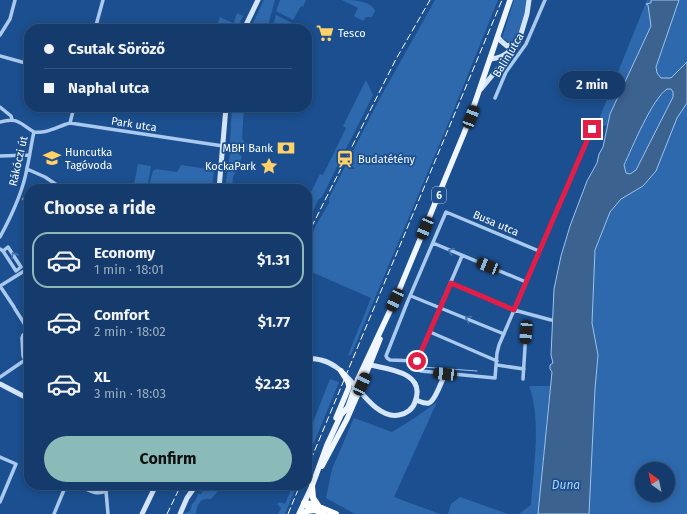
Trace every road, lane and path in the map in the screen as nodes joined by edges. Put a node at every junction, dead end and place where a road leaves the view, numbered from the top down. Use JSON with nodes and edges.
{"nodes":[{"id":1,"x":15,"y":0,"type":"edge"},
{"id":2,"x":103,"y":0,"type":"edge"},
{"id":3,"x":258,"y":0,"type":"edge"},
{"id":4,"x":510,"y":0,"type":"edge"},
{"id":5,"x":529,"y":0,"type":"edge"},
{"id":6,"x":545,"y":0,"type":"edge"},
{"id":7,"x":96,"y":24,"type":"edge"},
{"id":8,"x":246,"y":24,"type":"edge"},
{"id":9,"x":0,"y":35,"type":"edge"},
{"id":10,"x":521,"y":35,"type":"junction"},
{"id":11,"x":498,"y":37,"type":"junction"},
{"id":12,"x":517,"y":43,"type":"junction"},
{"id":13,"x":0,"y":56,"type":"edge"},
{"id":14,"x":491,"y":59,"type":"junction"},
{"id":15,"x":24,"y":63,"type":"edge"},
{"id":16,"x":504,"y":63,"type":"junction"},
{"id":17,"x":481,"y":89,"type":"junction"},
{"id":18,"x":495,"y":98,"type":"dead end"},
{"id":19,"x":0,"y":107,"type":"edge"},
{"id":20,"x":73,"y":112,"type":"edge"},
{"id":21,"x":226,"y":112,"type":"edge"},
{"id":22,"x":12,"y":119,"type":"junction"},
{"id":23,"x":0,"y":122,"type":"edge"},
{"id":24,"x":70,"y":123,"type":"junction"},
{"id":25,"x":592,"y":129,"type":"dead end"},
{"id":26,"x":34,"y":132,"type":"junction"},
{"id":27,"x":223,"y":146,"type":"junction"},
{"id":28,"x":29,"y":155,"type":"junction"},
{"id":29,"x":0,"y":156,"type":"edge"},
{"id":30,"x":27,"y":169,"type":"junction"},
{"id":31,"x":56,"y":184,"type":"edge"},
{"id":32,"x":219,"y":184,"type":"edge"},
{"id":33,"x":0,"y":237,"type":"edge"},
{"id":34,"x":433,"y":243,"type":"junction"},
{"id":35,"x":1,"y":250,"type":"edge"},
{"id":36,"x":539,"y":251,"type":"junction"},
{"id":37,"x":462,"y":256,"type":"junction"},
{"id":38,"x":23,"y":269,"type":"junction"},
{"id":39,"x":526,"y":282,"type":"junction"},
{"id":40,"x":451,"y":283,"type":"junction"},
{"id":41,"x":0,"y":286,"type":"edge"},
{"id":42,"x":411,"y":296,"type":"junction"},
{"id":43,"x":440,"y":308,"type":"junction"},
{"id":44,"x":514,"y":310,"type":"junction"},
{"id":45,"x":551,"y":320,"type":"dead end"},
{"id":46,"x":24,"y":323,"type":"edge"},
{"id":47,"x":430,"y":332,"type":"junction"},
{"id":48,"x":526,"y":332,"type":"dead end"},
{"id":49,"x":504,"y":334,"type":"junction"},
{"id":50,"x":24,"y":335,"type":"edge"},
{"id":51,"x":24,"y":357,"type":"edge"},
{"id":52,"x":312,"y":359,"type":"edge"},
{"id":53,"x":24,"y":361,"type":"edge"},
{"id":54,"x":417,"y":361,"type":"junction"},
{"id":55,"x":497,"y":361,"type":"junction"},
{"id":56,"x":368,"y":364,"type":"junction"},
{"id":57,"x":497,"y":365,"type":"junction"},
{"id":58,"x":524,"y":369,"type":"junction"},
{"id":59,"x":341,"y":371,"type":"junction"},
{"id":60,"x":445,"y":374,"type":"junction"},
{"id":61,"x":0,"y":377,"type":"edge"},
{"id":62,"x":523,"y":379,"type":"dead end"},
{"id":63,"x":0,"y":384,"type":"edge"},
{"id":64,"x":355,"y":394,"type":"junction"},
{"id":65,"x":24,"y":397,"type":"edge"},
{"id":66,"x":416,"y":400,"type":"junction"},
{"id":67,"x":327,"y":445,"type":"junction"},
{"id":68,"x":0,"y":457,"type":"edge"},
{"id":69,"x":312,"y":484,"type":"junction"},
{"id":70,"x":64,"y":490,"type":"edge"},
{"id":71,"x":89,"y":490,"type":"edge"},
{"id":72,"x":154,"y":490,"type":"edge"},
{"id":73,"x":193,"y":490,"type":"edge"},
{"id":74,"x":309,"y":490,"type":"edge"},
{"id":75,"x":106,"y":491,"type":"joint"},
{"id":76,"x":0,"y":502,"type":"edge"},
{"id":77,"x":304,"y":503,"type":"junction"},
{"id":78,"x":317,"y":508,"type":"junction"},
{"id":79,"x":54,"y":514,"type":"edge"},
{"id":80,"x":108,"y":514,"type":"edge"},
{"id":81,"x":142,"y":514,"type":"edge"},
{"id":82,"x":180,"y":514,"type":"edge"},
{"id":83,"x":300,"y":514,"type":"edge"},
{"id":84,"x":324,"y":514,"type":"edge"},
{"id":85,"x":336,"y":514,"type":"edge"}],
"edges":[{"from":1,"to":9,"type":"street"},
{"from":2,"to":7,"type":"street"},
{"from":3,"to":8,"type":"main road"},
{"from":4,"to":11,"type":"main road","number":"6"},
{"from":5,"to":10,"type":"main road"},
{"from":6,"to":18,"type":"street","name":"Balin utca"},
{"from":10,"to":12,"type":"main road"},
{"from":10,"to":16,"type":"main road"},
{"from":11,"to":12,"type":"main road"},
{"from":11,"to":14,"type":"main road","number":"6"},
{"from":12,"to":14,"type":"main road"},
{"from":13,"to":15,"type":"street"},
{"from":14,"to":16,"type":"main road"},
{"from":14,"to":17,"type":"main road","number":"6"},
{"from":16,"to":17,"type":"main road"},
{"from":17,"to":56,"type":"main road","number":"6"},
{"from":19,"to":22,"type":"street"},
{"from":20,"to":24,"type":"street"},
{"from":21,"to":27,"type":"main road"},
{"from":22,"to":23,"type":"street"},
{"from":22,"to":26,"type":"street"},
{"from":24,"to":26,"type":"street","name":"Park utca"},
{"from":24,"to":27,"type":"street","name":"Park utca"},
{"from":25,"to":36,"type":"street"},
{"from":26,"to":28,"type":"street","name":"Rákóczi út"},
{"from":27,"to":32,"type":"main road"},
{"from":28,"to":29,"type":"street"},
{"from":28,"to":30,"type":"street","name":"Rákóczi út"},
{"from":30,"to":31,"type":"street"},
{"from":30,"to":33,"type":"street","name":"Rákóczi út"},
{"from":34,"to":36,"type":"street","name":"Busa utca"},
{"from":37,"to":34,"type":"street","one_way":true},
{"from":34,"to":42,"type":"street"},
{"from":35,"to":38,"type":"street"},
{"from":38,"to":35,"type":"street","one_way":true},
{"from":36,"to":39,"type":"street"},
{"from":37,"to":39,"type":"street"},
{"from":37,"to":40,"type":"street"},
{"from":38,"to":41,"type":"street"},
{"from":39,"to":44,"type":"street"},
{"from":40,"to":43,"type":"street"},
{"from":40,"to":44,"type":"street"},
{"from":41,"to":46,"type":"street"},
{"from":42,"to":43,"type":"street"},
{"from":42,"to":54,"type":"street"},
{"from":43,"to":47,"type":"street"},
{"from":49,"to":43,"type":"street","one_way":true},
{"from":44,"to":45,"type":"street"},
{"from":44,"to":49,"type":"street"},
{"from":47,"to":54,"type":"street"},
{"from":47,"to":55,"type":"street"},
{"from":48,"to":58,"type":"street"},
{"from":49,"to":55,"type":"street"},
{"from":50,"to":51,"type":"street"},
{"from":52,"to":59,"type":"main road"},
{"from":53,"to":61,"type":"street"},
{"from":54,"to":60,"type":"street"},
{"from":55,"to":57,"type":"street"},
{"from":56,"to":64,"type":"main road","number":"6","bridge":true},
{"from":56,"to":64,"type":"main road","number":"6","bridge":true},
{"from":56,"to":66,"type":"main road"},
{"from":57,"to":58,"type":"street"},
{"from":57,"to":60,"type":"street"},
{"from":58,"to":62,"type":"street"},
{"from":59,"to":66,"type":"main road"},
{"from":59,"to":67,"type":"main road"},
{"from":60,"to":66,"type":"main road"},
{"from":63,"to":65,"type":"main road"},
{"from":64,"to":67,"type":"main road","number":"6"},
{"from":64,"to":69,"type":"main road","number":"6"},
{"from":67,"to":69,"type":"main road","number":"6"},
{"from":68,"to":76,"type":"street"},
{"from":69,"to":78,"type":"highway"},
{"from":70,"to":79,"type":"street"},
{"from":71,"to":75,"type":"street"},
{"from":72,"to":81,"type":"main road"},
{"from":73,"to":82,"type":"main road"},
{"from":74,"to":77,"type":"main road","number":"6"},
{"from":75,"to":80,"type":"street"},
{"from":77,"to":78,"type":"highway"},
{"from":77,"to":83,"type":"main road","number":"6"},
{"from":78,"to":83,"type":"highway"},
{"from":78,"to":84,"type":"highway"},
{"from":78,"to":85,"type":"highway"}]}
